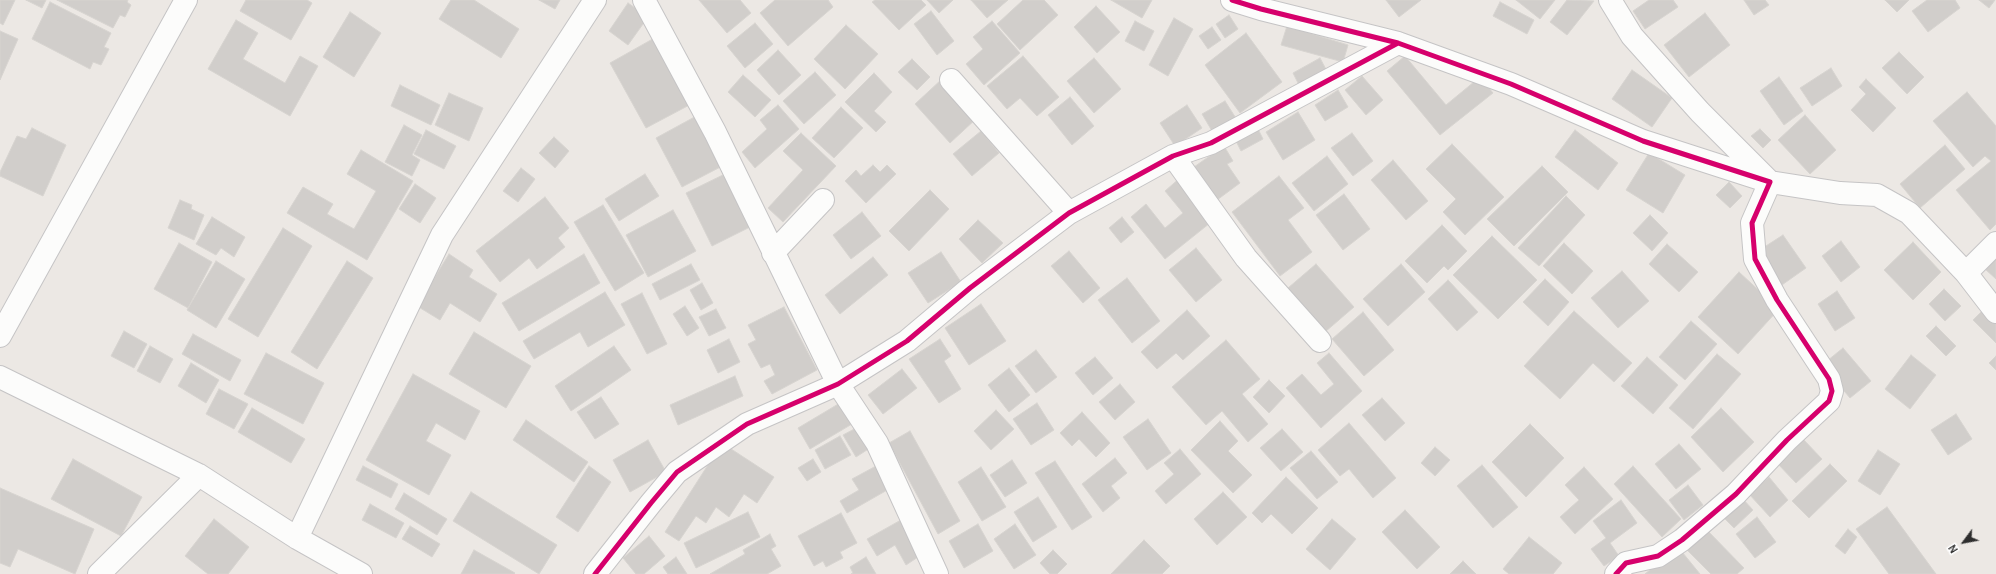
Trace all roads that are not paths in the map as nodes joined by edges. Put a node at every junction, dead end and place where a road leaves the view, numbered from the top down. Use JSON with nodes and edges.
{"nodes":[{"id":1,"x":186,"y":0,"type":"edge"},
{"id":2,"x":595,"y":0,"type":"edge"},
{"id":3,"x":644,"y":0,"type":"edge"},
{"id":4,"x":1232,"y":0,"type":"edge"},
{"id":5,"x":1610,"y":0,"type":"edge"},
{"id":6,"x":1398,"y":43,"type":"junction"},
{"id":7,"x":951,"y":80,"type":"dead end"},
{"id":8,"x":1173,"y":156,"type":"junction"},
{"id":9,"x":1770,"y":182,"type":"junction"},
{"id":10,"x":823,"y":200,"type":"dead end"},
{"id":11,"x":1069,"y":213,"type":"junction"},
{"id":12,"x":1996,"y":243,"type":"edge"},
{"id":13,"x":773,"y":252,"type":"junction"},
{"id":14,"x":1966,"y":273,"type":"junction"},
{"id":15,"x":1996,"y":312,"type":"edge"},
{"id":16,"x":0,"y":336,"type":"edge"},
{"id":17,"x":1320,"y":341,"type":"dead end"},
{"id":18,"x":0,"y":376,"type":"edge"},
{"id":19,"x":838,"y":384,"type":"junction"},
{"id":20,"x":199,"y":476,"type":"junction"},
{"id":21,"x":297,"y":538,"type":"junction"},
{"id":22,"x":100,"y":574,"type":"edge"},
{"id":23,"x":361,"y":574,"type":"edge"},
{"id":24,"x":595,"y":574,"type":"edge"},
{"id":25,"x":937,"y":574,"type":"edge"},
{"id":26,"x":1616,"y":574,"type":"edge"}],
"edges":[{"from":1,"to":16,"type":"street"},
{"from":2,"to":21,"type":"street"},
{"from":3,"to":13,"type":"street"},
{"from":4,"to":6,"type":"street"},
{"from":5,"to":9,"type":"street"},
{"from":6,"to":8,"type":"street"},
{"from":6,"to":9,"type":"street"},
{"from":7,"to":11,"type":"street"},
{"from":8,"to":11,"type":"street"},
{"from":8,"to":17,"type":"street"},
{"from":9,"to":14,"type":"street"},
{"from":9,"to":26,"type":"street"},
{"from":10,"to":13,"type":"street"},
{"from":11,"to":19,"type":"street"},
{"from":12,"to":14,"type":"street"},
{"from":13,"to":19,"type":"street"},
{"from":14,"to":15,"type":"street"},
{"from":18,"to":20,"type":"street"},
{"from":19,"to":24,"type":"street"},
{"from":19,"to":25,"type":"street"},
{"from":20,"to":21,"type":"street"},
{"from":20,"to":22,"type":"street"},
{"from":21,"to":23,"type":"street"}]}
